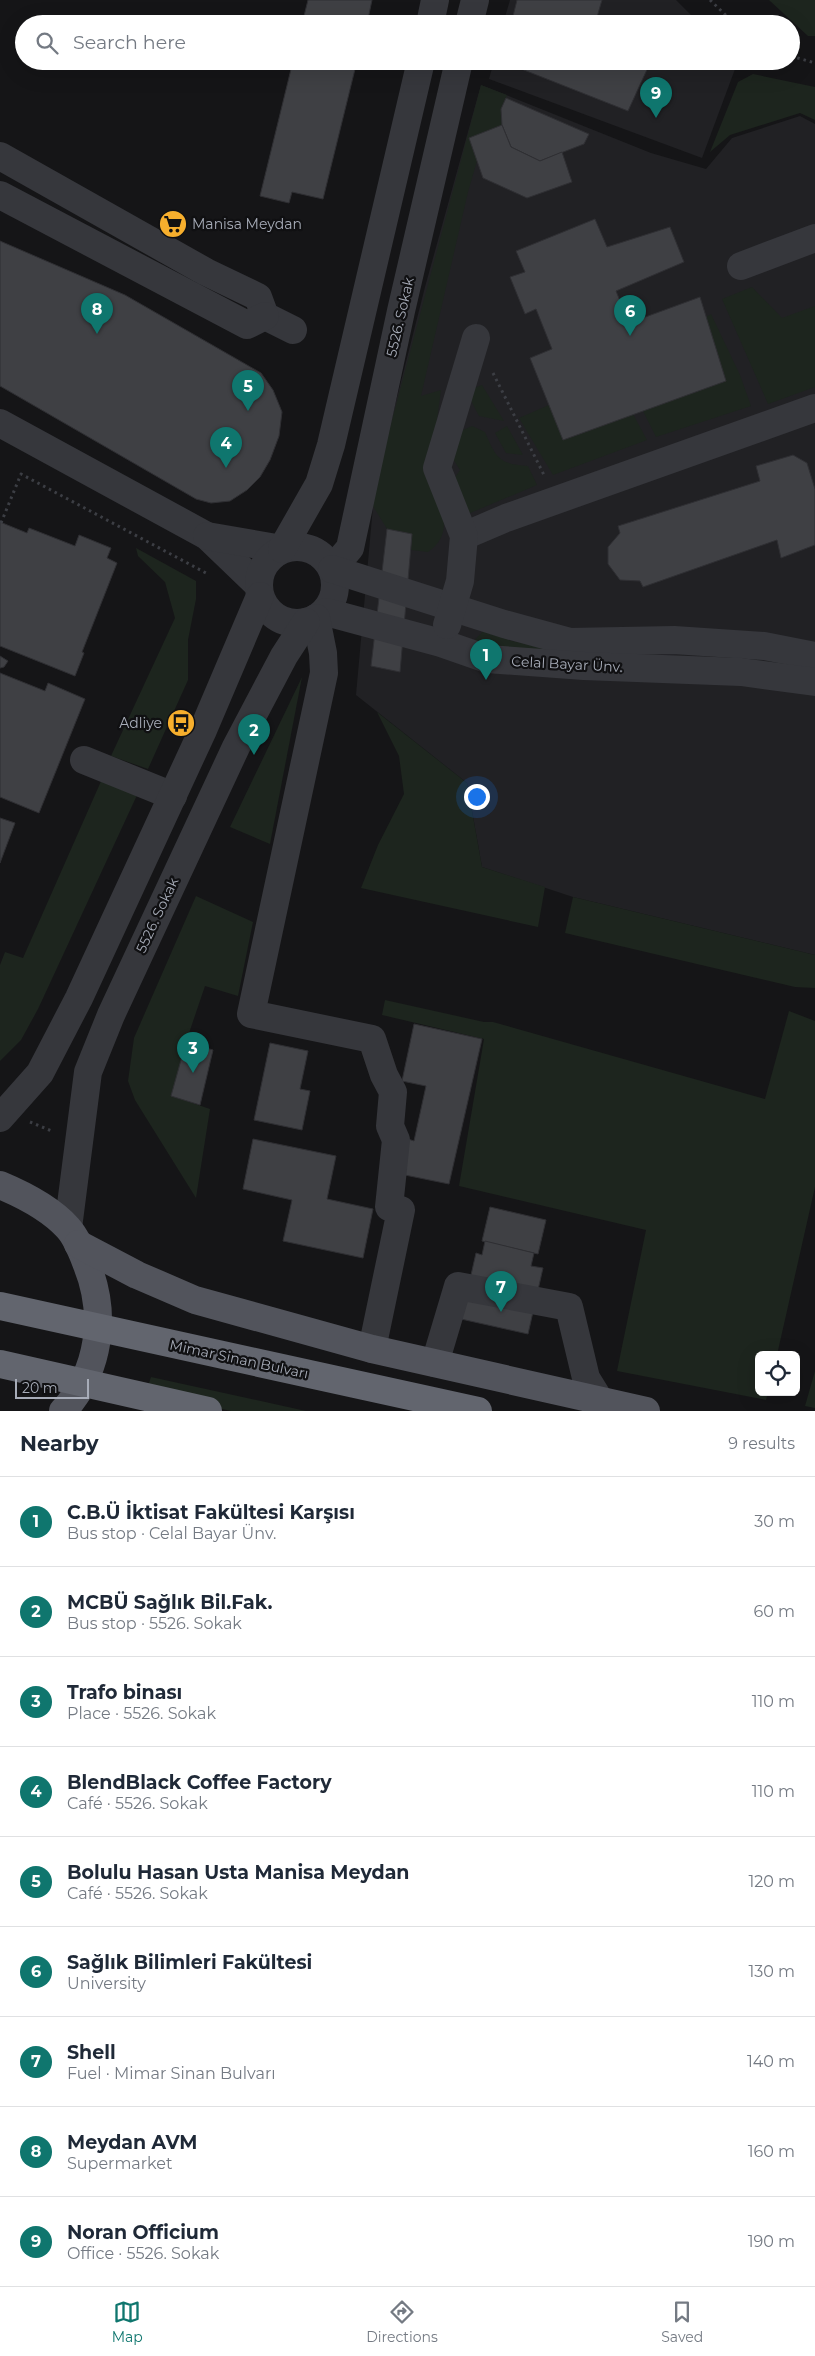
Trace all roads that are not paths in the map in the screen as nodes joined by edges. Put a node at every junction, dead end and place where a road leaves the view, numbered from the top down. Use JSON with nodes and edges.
{"nodes":[{"id":1,"x":435,"y":0,"type":"edge"},
{"id":2,"x":475,"y":0,"type":"edge"},
{"id":3,"x":432,"y":15,"type":"edge"},
{"id":4,"x":471,"y":15,"type":"edge"},
{"id":5,"x":419,"y":70,"type":"edge"},
{"id":6,"x":458,"y":70,"type":"edge"},
{"id":7,"x":0,"y":156,"type":"edge"},
{"id":8,"x":0,"y":195,"type":"edge"},
{"id":9,"x":815,"y":238,"type":"edge"},
{"id":10,"x":741,"y":266,"type":"dead end"},
{"id":11,"x":265,"y":316,"type":"junction"},
{"id":12,"x":293,"y":330,"type":"dead end"},
{"id":13,"x":476,"y":338,"type":"road end"},
{"id":14,"x":815,"y":408,"type":"edge"},
{"id":15,"x":0,"y":423,"type":"edge"},
{"id":16,"x":207,"y":536,"type":"junction"},
{"id":17,"x":464,"y":536,"type":"junction"},
{"id":18,"x":282,"y":549,"type":"junction"},
{"id":19,"x":332,"y":569,"type":"junction"},
{"id":20,"x":259,"y":591,"type":"junction"},
{"id":21,"x":452,"y":607,"type":"junction"},
{"id":22,"x":316,"y":617,"type":"junction"},
{"id":23,"x":442,"y":643,"type":"junction"},
{"id":24,"x":815,"y":656,"type":"edge"},
{"id":25,"x":815,"y":682,"type":"edge"},
{"id":26,"x":84,"y":760,"type":"dead end"},
{"id":27,"x":173,"y":796,"type":"junction"},
{"id":28,"x":0,"y":1118,"type":"edge"},
{"id":29,"x":0,"y":1185,"type":"edge"},
{"id":30,"x":73,"y":1236,"type":"junction"},
{"id":31,"x":0,"y":1306,"type":"edge"},
{"id":32,"x":372,"y":1349,"type":"junction"},
{"id":33,"x":435,"y":1362,"type":"junction"},
{"id":34,"x":0,"y":1364,"type":"edge"},
{"id":35,"x":598,"y":1399,"type":"junction"},
{"id":36,"x":63,"y":1411,"type":"edge"},
{"id":37,"x":208,"y":1411,"type":"edge"},
{"id":38,"x":478,"y":1411,"type":"edge"},
{"id":39,"x":646,"y":1411,"type":"edge"}],
"edges":[{"from":1,"to":3,"type":"street"},
{"from":2,"to":4,"type":"street"},
{"from":5,"to":18,"type":"street"},
{"from":6,"to":19,"type":"street","name":"5526. Sokak"},
{"from":7,"to":11,"type":"street"},
{"from":8,"to":11,"type":"street"},
{"from":9,"to":10,"type":"street"},
{"from":11,"to":12,"type":"street"},
{"from":13,"to":17,"type":"street"},
{"from":14,"to":17,"type":"street"},
{"from":15,"to":16,"type":"street"},
{"from":16,"to":18,"type":"street"},
{"from":16,"to":20,"type":"street"},
{"from":17,"to":21,"type":"street"},
{"from":18,"to":19,"type":"street"},
{"from":18,"to":20,"type":"street"},
{"from":19,"to":21,"type":"street","name":"Celal Bayar Ünv."},
{"from":19,"to":22,"type":"street"},
{"from":20,"to":22,"type":"street"},
{"from":20,"to":27,"type":"street"},
{"from":21,"to":23,"type":"street"},
{"from":21,"to":24,"type":"street","name":"Celal Bayar Ünv."},
{"from":22,"to":23,"type":"street","name":"Celal Bayar Ünv."},
{"from":22,"to":30,"type":"street","name":"5526. Sokak"},
{"from":22,"to":32,"type":"street"},
{"from":23,"to":25,"type":"street","name":"Celal Bayar Ünv."},
{"from":26,"to":27,"type":"street"},
{"from":27,"to":28,"type":"street"},
{"from":29,"to":30,"type":"main road"},
{"from":30,"to":32,"type":"main road"},
{"from":30,"to":36,"type":"main road"},
{"from":31,"to":38,"type":"highway","name":"Mimar Sinan Bulvarı","bridge":true},
{"from":32,"to":33,"type":"main road"},
{"from":33,"to":35,"type":"main road"},
{"from":33,"to":35,"type":"street"},
{"from":34,"to":37,"type":"highway","bridge":true},
{"from":35,"to":39,"type":"main road"}]}
